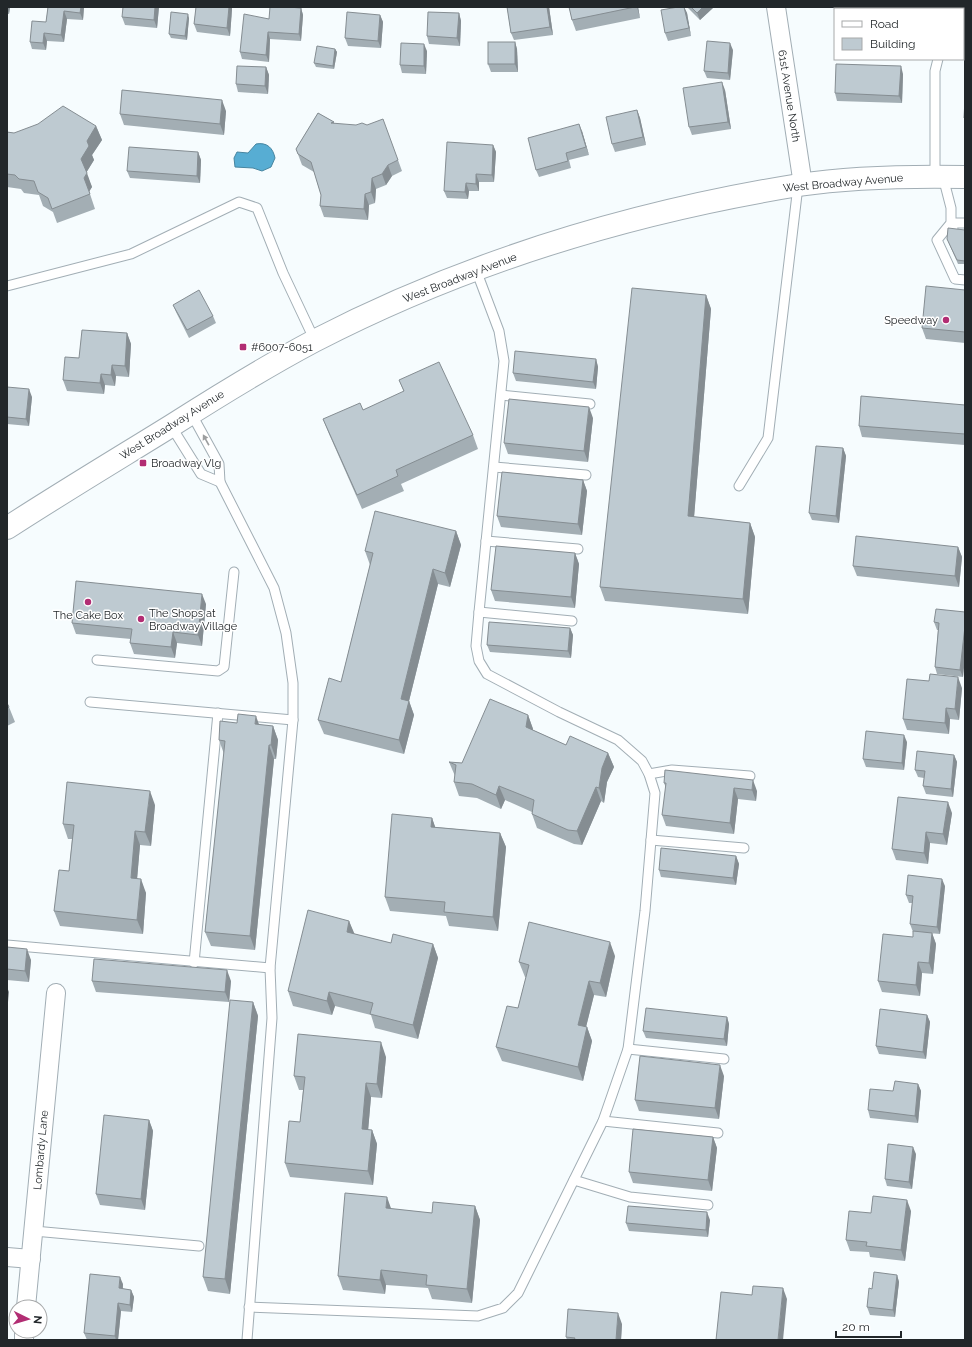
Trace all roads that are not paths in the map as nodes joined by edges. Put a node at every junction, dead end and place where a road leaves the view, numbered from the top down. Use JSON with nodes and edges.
{"nodes":[{"id":1,"x":776,"y":7,"type":"edge"},
{"id":2,"x":938,"y":60,"type":"edge"},
{"id":3,"x":939,"y":176,"type":"junction"},
{"id":4,"x":965,"y":177,"type":"edge"},
{"id":5,"x":801,"y":185,"type":"junction"},
{"id":6,"x":965,"y":223,"type":"edge"},
{"id":7,"x":952,"y":227,"type":"junction"},
{"id":8,"x":476,"y":270,"type":"junction"},
{"id":9,"x":965,"y":280,"type":"edge"},
{"id":10,"x":7,"y":286,"type":"edge"},
{"id":11,"x":315,"y":341,"type":"junction"},
{"id":12,"x":501,"y":395,"type":"junction"},
{"id":13,"x":590,"y":404,"type":"dead end"},
{"id":14,"x":191,"y":412,"type":"junction"},
{"id":15,"x":171,"y":426,"type":"junction"},
{"id":16,"x":494,"y":467,"type":"junction"},
{"id":17,"x":586,"y":475,"type":"dead end"},
{"id":18,"x":220,"y":482,"type":"junction"},
{"id":19,"x":740,"y":486,"type":"dead end"},
{"id":20,"x":7,"y":528,"type":"edge"},
{"id":21,"x":486,"y":541,"type":"junction"},
{"id":22,"x":578,"y":549,"type":"dead end"},
{"id":23,"x":234,"y":572,"type":"dead end"},
{"id":24,"x":479,"y":612,"type":"junction"},
{"id":25,"x":572,"y":621,"type":"dead end"},
{"id":26,"x":97,"y":660,"type":"dead end"},
{"id":27,"x":90,"y":702,"type":"dead end"},
{"id":28,"x":218,"y":713,"type":"junction"},
{"id":29,"x":293,"y":720,"type":"junction"},
{"id":30,"x":649,"y":774,"type":"junction"},
{"id":31,"x":750,"y":776,"type":"dead end"},
{"id":32,"x":650,"y":840,"type":"junction"},
{"id":33,"x":744,"y":848,"type":"dead end"},
{"id":34,"x":7,"y":944,"type":"edge"},
{"id":35,"x":194,"y":962,"type":"junction"},
{"id":36,"x":270,"y":968,"type":"junction"},
{"id":37,"x":56,"y":993,"type":"dead end"},
{"id":38,"x":628,"y":1049,"type":"junction"},
{"id":39,"x":724,"y":1059,"type":"dead end"},
{"id":40,"x":603,"y":1121,"type":"junction"},
{"id":41,"x":718,"y":1133,"type":"dead end"},
{"id":42,"x":574,"y":1180,"type":"junction"},
{"id":43,"x":708,"y":1205,"type":"dead end"},
{"id":44,"x":34,"y":1231,"type":"junction"},
{"id":45,"x":199,"y":1246,"type":"dead end"},
{"id":46,"x":7,"y":1257,"type":"edge"},
{"id":47,"x":31,"y":1259,"type":"junction"},
{"id":48,"x":27,"y":1299,"type":"edge"},
{"id":49,"x":249,"y":1307,"type":"junction"},
{"id":50,"x":247,"y":1340,"type":"edge"}],
"edges":[{"from":1,"to":5,"type":"street","name":"61st Avenue North"},
{"from":2,"to":3,"type":"lane"},
{"from":3,"to":4,"type":"street","name":"West Broadway Avenue"},
{"from":3,"to":5,"type":"street","name":"West Broadway Avenue"},
{"from":3,"to":7,"type":"lane"},
{"from":5,"to":8,"type":"street","name":"West Broadway Avenue"},
{"from":5,"to":19,"type":"lane"},
{"from":6,"to":7,"type":"lane"},
{"from":7,"to":9,"type":"lane"},
{"from":8,"to":11,"type":"street","name":"West Broadway Avenue"},
{"from":8,"to":12,"type":"lane"},
{"from":10,"to":11,"type":"lane"},
{"from":11,"to":14,"type":"street","name":"West Broadway Avenue"},
{"from":12,"to":13,"type":"lane"},
{"from":12,"to":16,"type":"lane"},
{"from":14,"to":15,"type":"street","name":"West Broadway Avenue"},
{"from":18,"to":14,"type":"lane","one_way":true},
{"from":15,"to":18,"type":"lane"},
{"from":15,"to":20,"type":"street","name":"West Broadway Avenue"},
{"from":16,"to":17,"type":"lane"},
{"from":16,"to":21,"type":"lane"},
{"from":18,"to":29,"type":"lane"},
{"from":21,"to":22,"type":"lane"},
{"from":21,"to":24,"type":"lane"},
{"from":23,"to":26,"type":"lane"},
{"from":24,"to":25,"type":"lane"},
{"from":24,"to":30,"type":"lane"},
{"from":27,"to":28,"type":"lane"},
{"from":28,"to":29,"type":"lane"},
{"from":28,"to":35,"type":"lane"},
{"from":29,"to":36,"type":"lane"},
{"from":30,"to":31,"type":"lane"},
{"from":30,"to":32,"type":"lane"},
{"from":32,"to":33,"type":"lane"},
{"from":32,"to":38,"type":"lane"},
{"from":34,"to":35,"type":"lane"},
{"from":35,"to":36,"type":"lane"},
{"from":36,"to":49,"type":"lane"},
{"from":37,"to":44,"type":"street","name":"Lombardy Lane"},
{"from":38,"to":39,"type":"lane"},
{"from":38,"to":40,"type":"lane"},
{"from":40,"to":41,"type":"lane"},
{"from":40,"to":42,"type":"lane"},
{"from":42,"to":43,"type":"lane"},
{"from":42,"to":49,"type":"lane"},
{"from":44,"to":45,"type":"lane"},
{"from":44,"to":47,"type":"street","name":"Lombardy Lane"},
{"from":46,"to":47,"type":"street"},
{"from":47,"to":48,"type":"street","name":"Lombardy Lane"},
{"from":49,"to":50,"type":"lane"}]}
